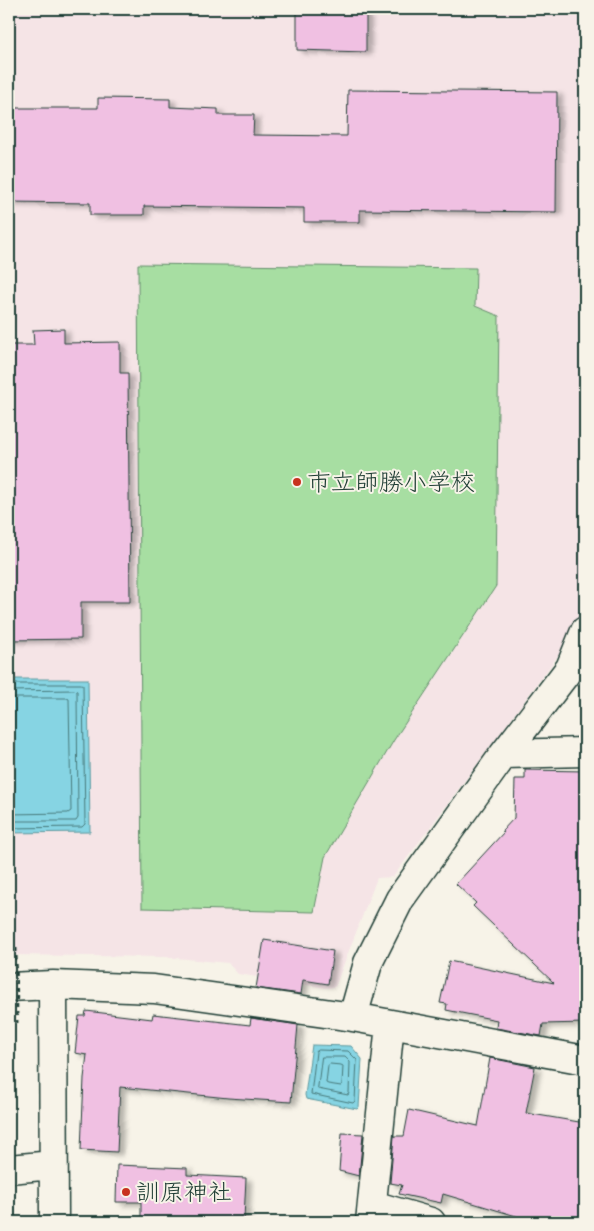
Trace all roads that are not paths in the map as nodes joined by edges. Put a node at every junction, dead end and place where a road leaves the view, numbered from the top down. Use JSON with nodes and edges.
{"nodes":[{"id":1,"x":585,"y":631,"type":"edge"},
{"id":2,"x":585,"y":752,"type":"edge"},
{"id":3,"x":504,"y":754,"type":"junction"},
{"id":4,"x":53,"y":985,"type":"junction"},
{"id":5,"x":9,"y":987,"type":"edge"},
{"id":6,"x":353,"y":1017,"type":"junction"},
{"id":7,"x":390,"y":1024,"type":"junction"},
{"id":8,"x":585,"y":1060,"type":"edge"},
{"id":9,"x":53,"y":1165,"type":"junction"},
{"id":10,"x":9,"y":1168,"type":"edge"},
{"id":11,"x":371,"y":1214,"type":"edge"},
{"id":12,"x":54,"y":1222,"type":"edge"},
{"id":13,"x":431,"y":1222,"type":"edge"}],
"edges":[{"from":1,"to":3,"type":"street"},
{"from":2,"to":3,"type":"street"},
{"from":3,"to":6,"type":"street"},
{"from":4,"to":5,"type":"street"},
{"from":4,"to":6,"type":"street"},
{"from":4,"to":9,"type":"street"},
{"from":6,"to":7,"type":"street"},
{"from":7,"to":8,"type":"street"},
{"from":7,"to":11,"type":"street"},
{"from":9,"to":10,"type":"street"},
{"from":9,"to":12,"type":"street"},
{"from":11,"to":13,"type":"street"}]}
